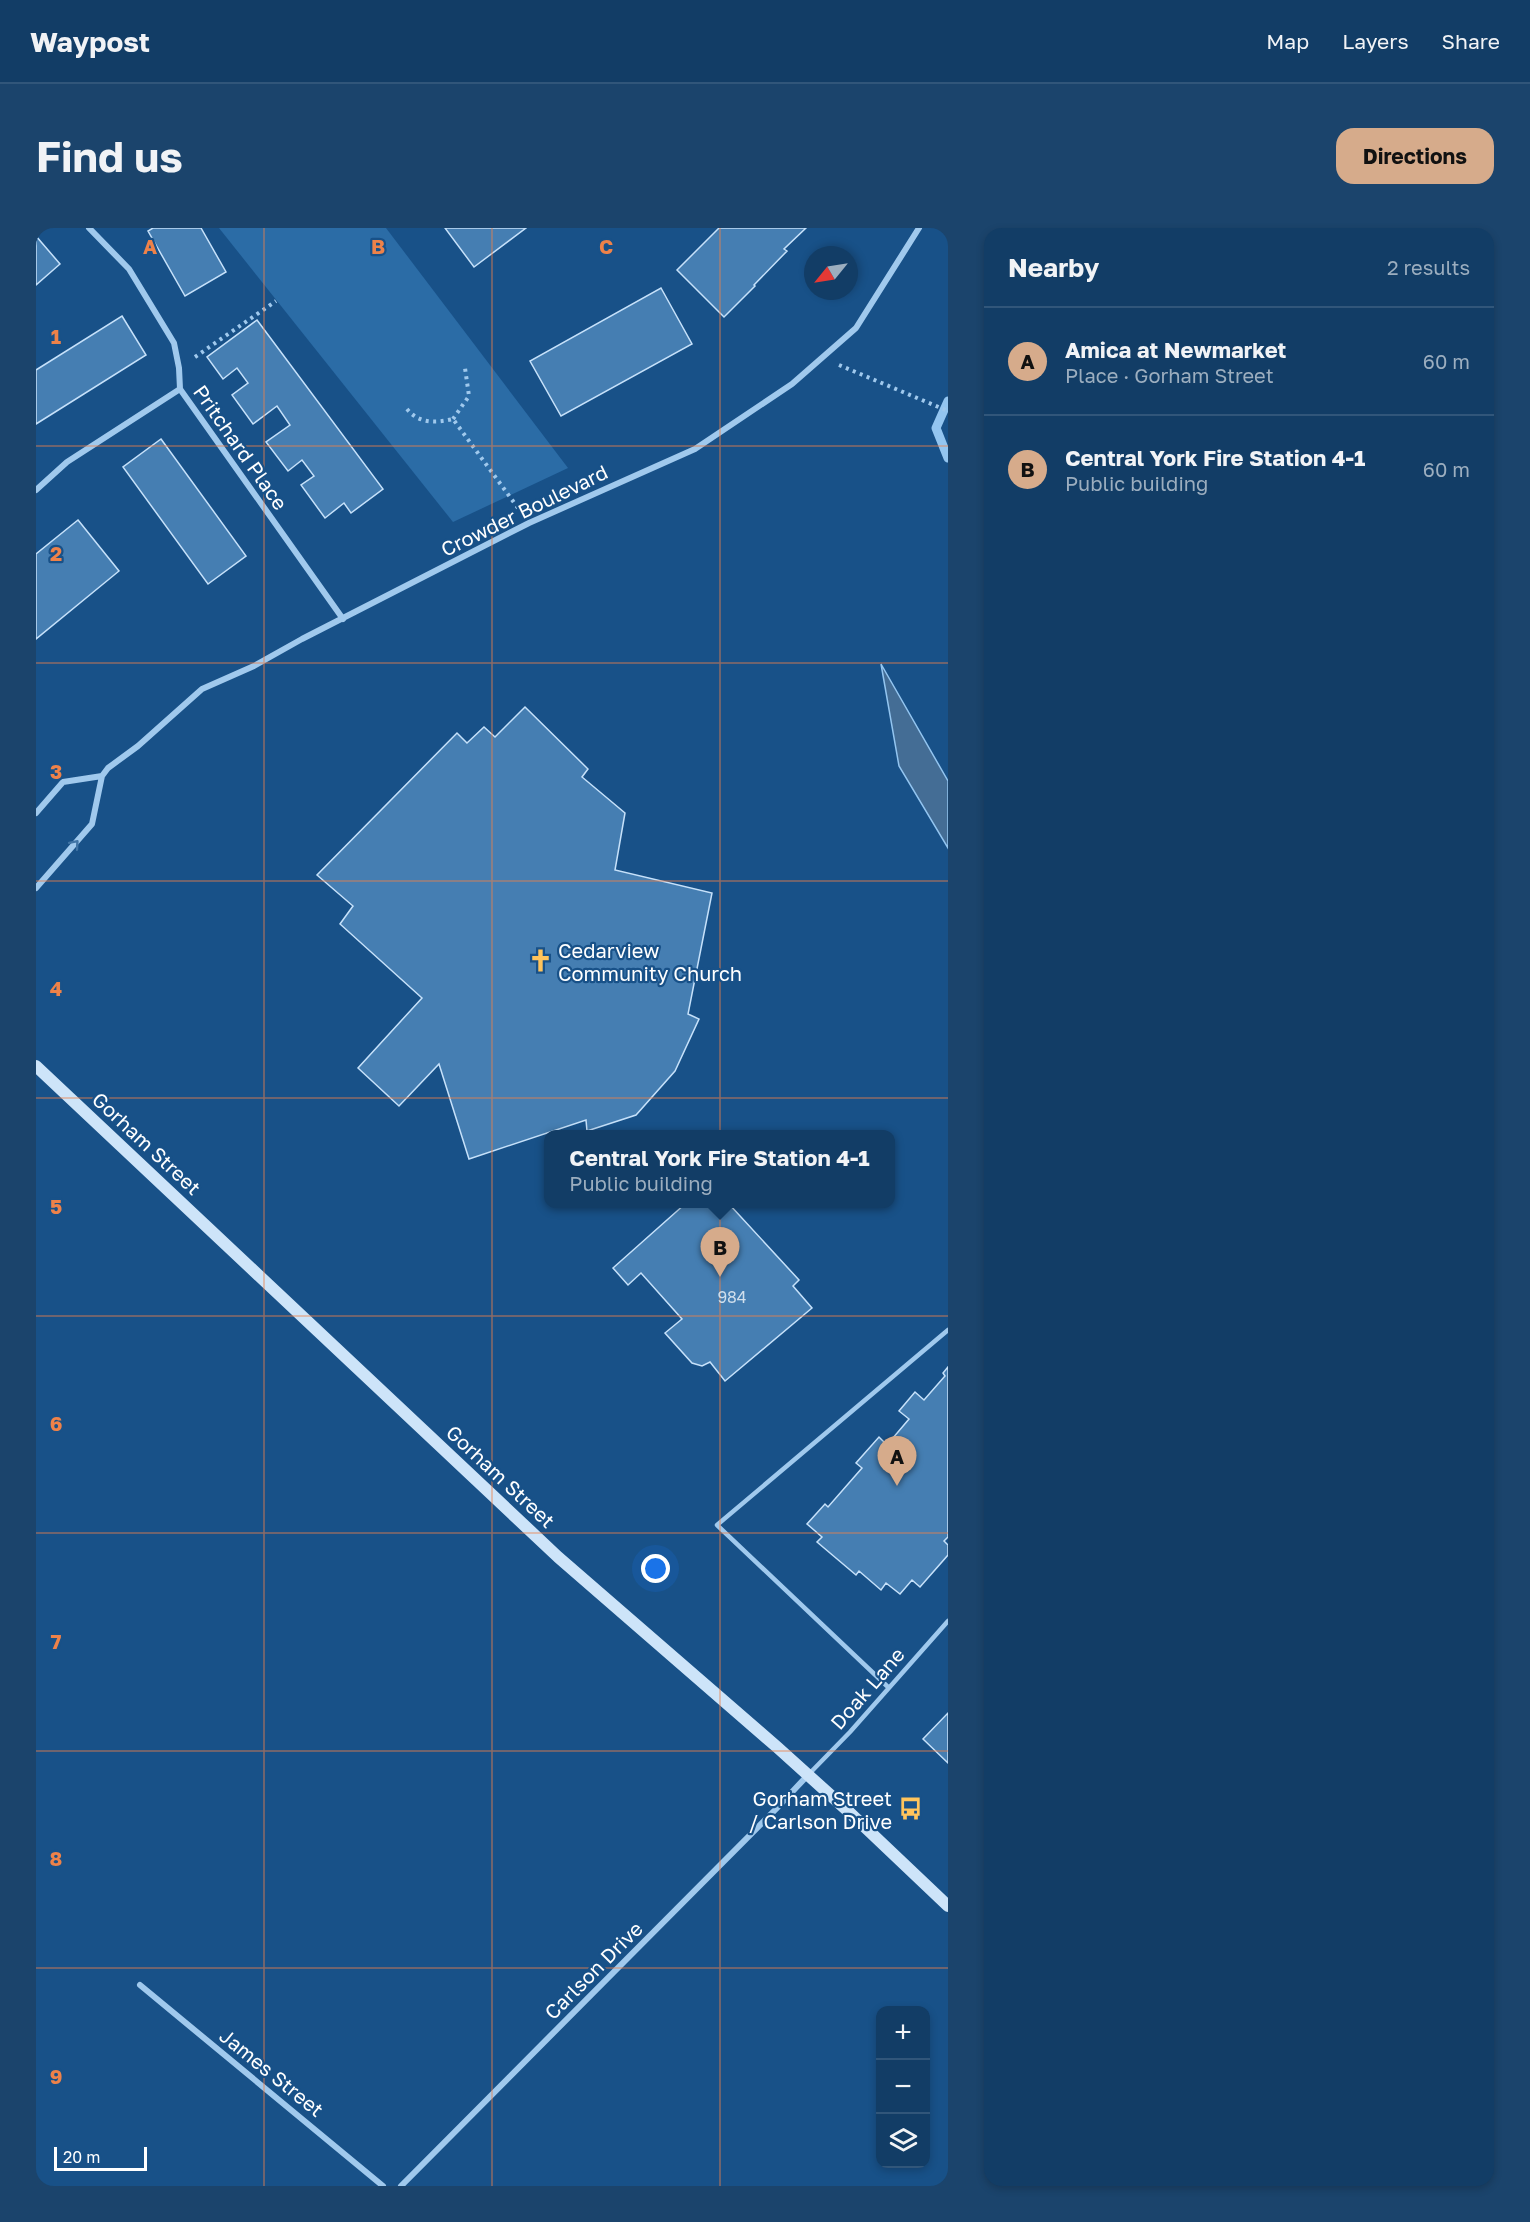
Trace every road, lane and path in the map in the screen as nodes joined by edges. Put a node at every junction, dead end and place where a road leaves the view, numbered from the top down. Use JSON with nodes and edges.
{"nodes":[{"id":1,"x":89,"y":228,"type":"edge"},
{"id":2,"x":919,"y":228,"type":"edge"},
{"id":3,"x":276,"y":300,"type":"dead end"},
{"id":4,"x":822,"y":358,"type":"junction"},
{"id":5,"x":179,"y":368,"type":"junction"},
{"id":6,"x":465,"y":368,"type":"dead end"},
{"id":7,"x":180,"y":389,"type":"junction"},
{"id":8,"x":407,"y":409,"type":"dead end"},
{"id":9,"x":948,"y":411,"type":"edge"},
{"id":10,"x":453,"y":419,"type":"junction"},
{"id":11,"x":36,"y":490,"type":"edge"},
{"id":12,"x":529,"y":524,"type":"junction"},
{"id":13,"x":343,"y":619,"type":"junction"},
{"id":14,"x":102,"y":776,"type":"junction"},
{"id":15,"x":36,"y":813,"type":"edge"},
{"id":16,"x":36,"y":888,"type":"edge"},
{"id":17,"x":36,"y":1066,"type":"edge"},
{"id":18,"x":948,"y":1330,"type":"edge"},
{"id":19,"x":948,"y":1620,"type":"edge"},
{"id":20,"x":888,"y":1687,"type":"junction"},
{"id":21,"x":808,"y":1775,"type":"junction"},
{"id":22,"x":948,"y":1906,"type":"edge"},
{"id":23,"x":140,"y":1985,"type":"dead end"},
{"id":24,"x":383,"y":2186,"type":"edge"},
{"id":25,"x":401,"y":2186,"type":"edge"}],
"edges":[{"from":1,"to":5,"type":"street","name":"Pritchard Place"},
{"from":2,"to":4,"type":"street","name":"Crowder Boulevard"},
{"from":3,"to":5,"type":"path"},
{"from":4,"to":9,"type":"path"},
{"from":4,"to":12,"type":"street","name":"Crowder Boulevard"},
{"from":5,"to":7,"type":"street","name":"Pritchard Place"},
{"from":6,"to":10,"type":"path"},
{"from":7,"to":11,"type":"street"},
{"from":7,"to":13,"type":"street","name":"Pritchard Place"},
{"from":8,"to":10,"type":"path"},
{"from":10,"to":12,"type":"path"},
{"from":12,"to":13,"type":"street","name":"Crowder Boulevard"},
{"from":13,"to":14,"type":"street","name":"Crowder Boulevard"},
{"from":14,"to":15,"type":"street"},
{"from":16,"to":14,"type":"street","one_way":true},
{"from":17,"to":21,"type":"main road","name":"Gorham Street"},
{"from":18,"to":20,"type":"lane"},
{"from":19,"to":20,"type":"lane","name":"Doak Lane"},
{"from":20,"to":21,"type":"lane","name":"Doak Lane"},
{"from":21,"to":22,"type":"main road","name":"Gorham Street"},
{"from":21,"to":25,"type":"street","name":"Carlson Drive"},
{"from":23,"to":24,"type":"street","name":"James Street"}]}
